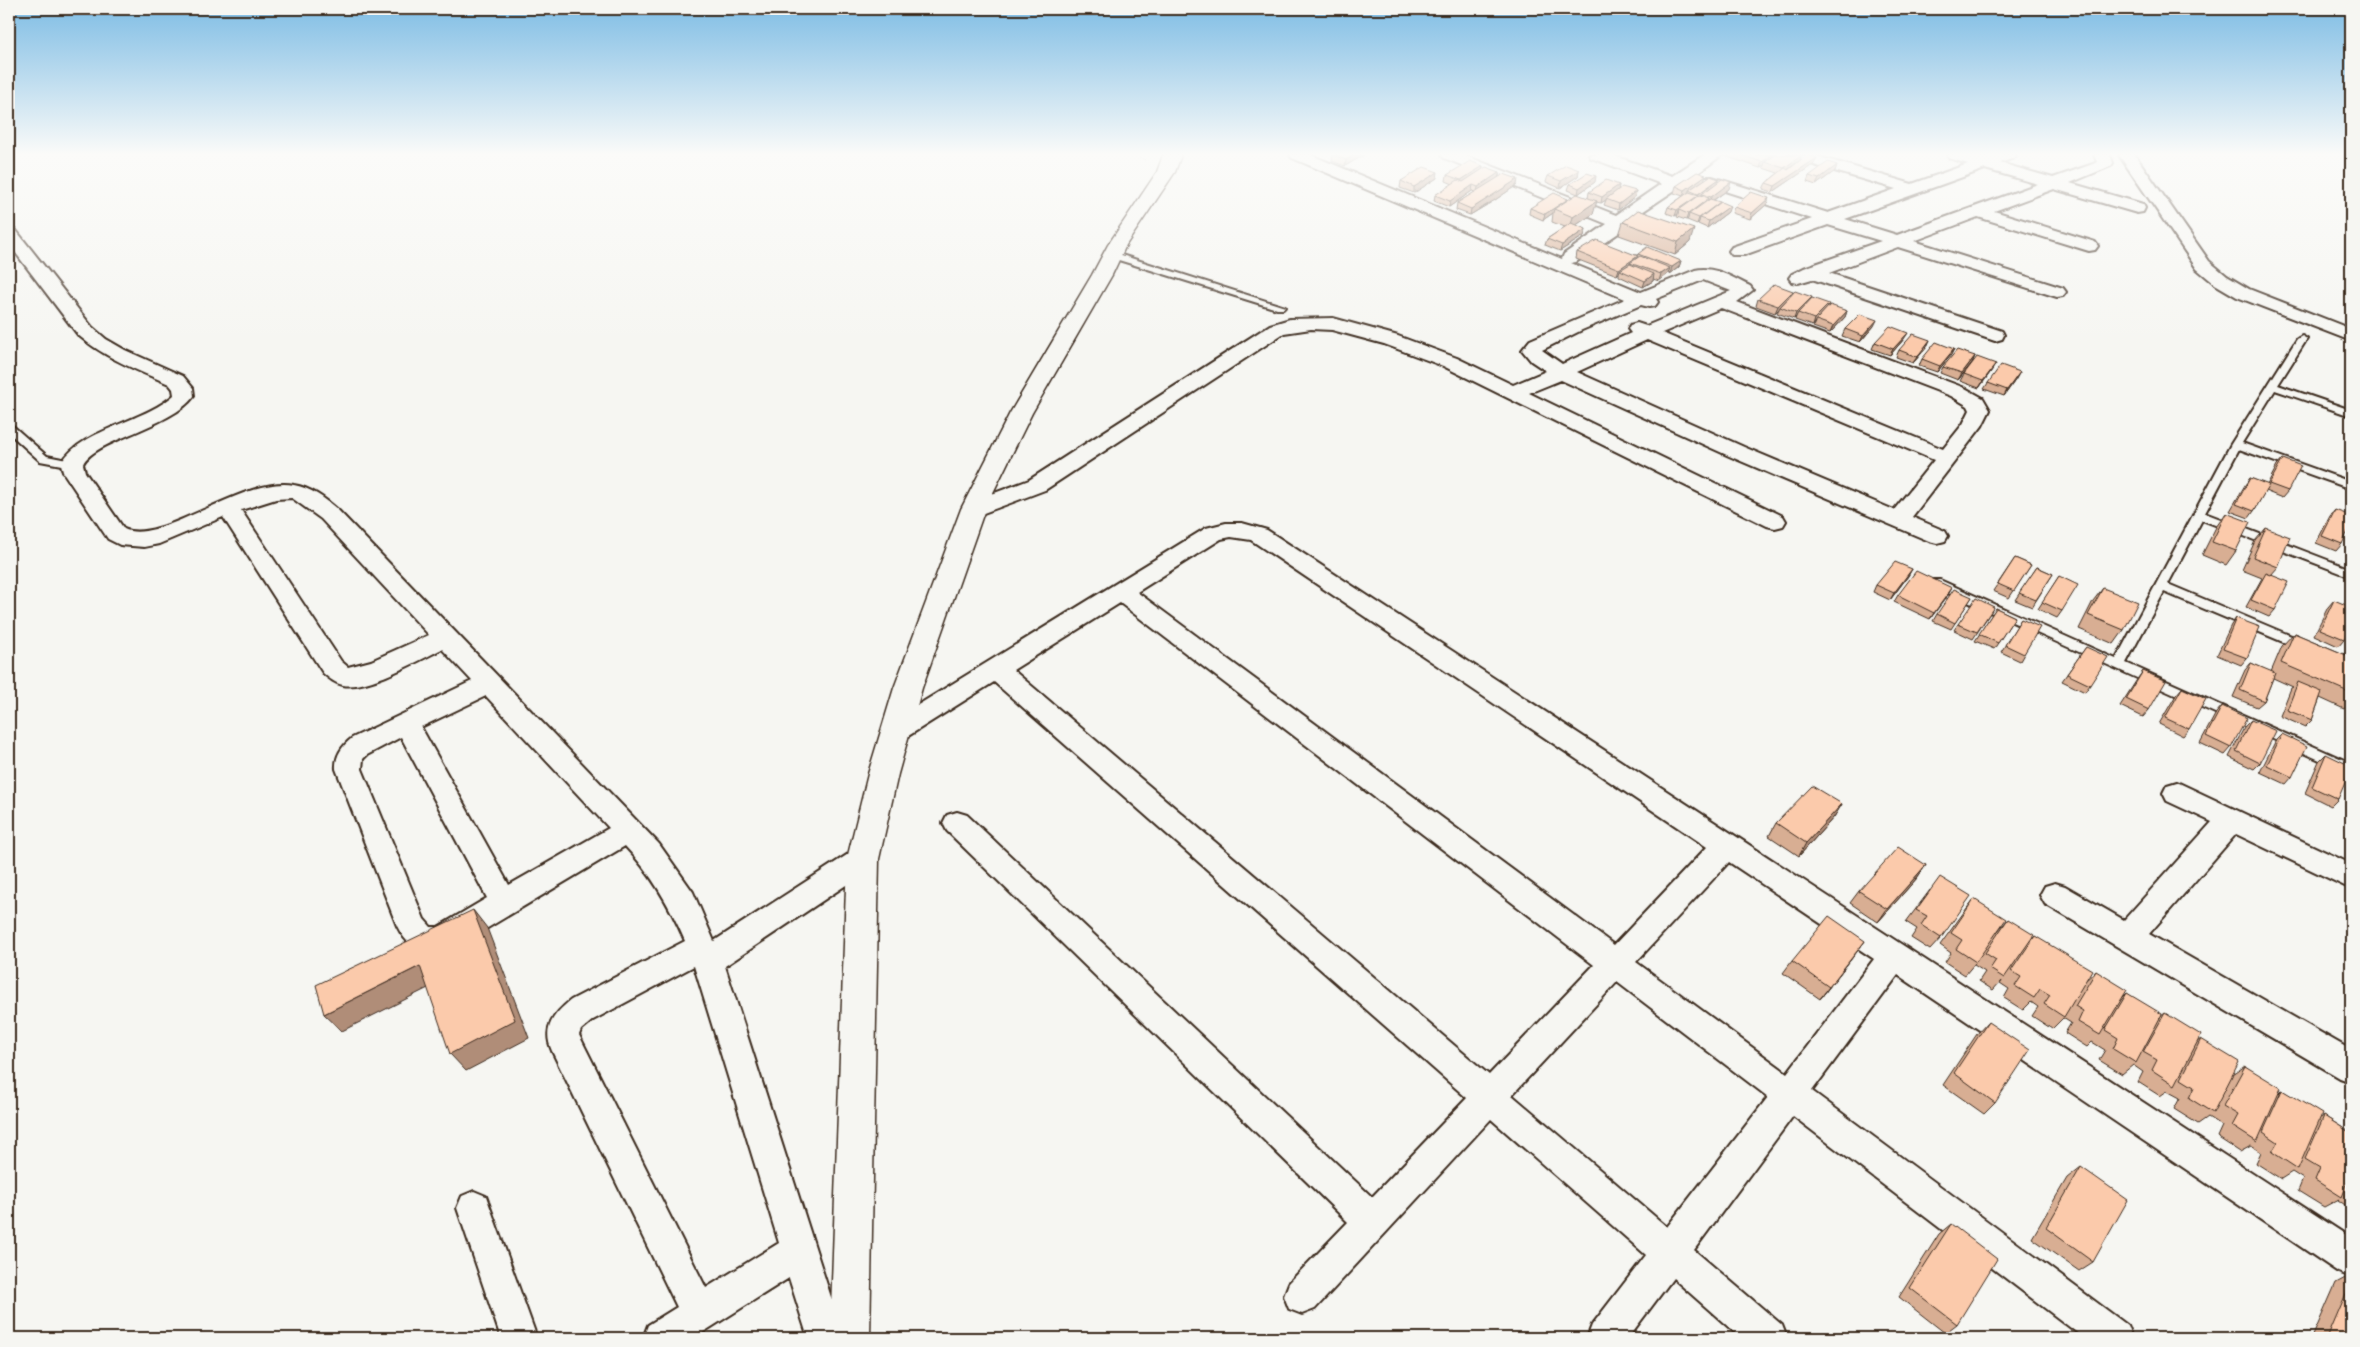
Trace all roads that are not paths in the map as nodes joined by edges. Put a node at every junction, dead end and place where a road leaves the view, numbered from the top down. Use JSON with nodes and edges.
{"nodes":[{"id":1,"x":1137,"y":218,"type":"edge"},
{"id":2,"x":1448,"y":218,"type":"edge"},
{"id":3,"x":1609,"y":218,"type":"edge"},
{"id":4,"x":1622,"y":218,"type":"edge"},
{"id":5,"x":1828,"y":218,"type":"edge"},
{"id":6,"x":1835,"y":218,"type":"edge"},
{"id":7,"x":1962,"y":218,"type":"edge"},
{"id":8,"x":1998,"y":218,"type":"edge"},
{"id":9,"x":2170,"y":218,"type":"edge"},
{"id":10,"x":1832,"y":219,"type":"junction"},
{"id":11,"x":1616,"y":222,"type":"junction"},
{"id":12,"x":9,"y":233,"type":"edge"},
{"id":13,"x":1894,"y":241,"type":"junction"},
{"id":14,"x":2089,"y":246,"type":"dead end"},
{"id":15,"x":1738,"y":251,"type":"dead end"},
{"id":16,"x":1112,"y":255,"type":"junction"},
{"id":17,"x":1560,"y":265,"type":"junction"},
{"id":18,"x":2057,"y":292,"type":"dead end"},
{"id":19,"x":1641,"y":298,"type":"junction"},
{"id":20,"x":1721,"y":302,"type":"junction"},
{"id":21,"x":1280,"y":307,"type":"dead end"},
{"id":22,"x":1608,"y":313,"type":"junction"},
{"id":23,"x":1682,"y":316,"type":"junction"},
{"id":24,"x":1646,"y":334,"type":"junction"},
{"id":25,"x":1995,"y":335,"type":"dead end"},
{"id":26,"x":2351,"y":335,"type":"edge"},
{"id":27,"x":2302,"y":339,"type":"dead end"},
{"id":28,"x":1563,"y":372,"type":"junction"},
{"id":29,"x":2273,"y":386,"type":"junction"},
{"id":30,"x":1512,"y":393,"type":"junction"},
{"id":31,"x":2351,"y":413,"type":"edge"},
{"id":32,"x":9,"y":428,"type":"edge"},
{"id":33,"x":2236,"y":444,"type":"junction"},
{"id":34,"x":1947,"y":458,"type":"junction"},
{"id":35,"x":72,"y":464,"type":"junction"},
{"id":36,"x":2351,"y":486,"type":"edge"},
{"id":37,"x":229,"y":509,"type":"junction"},
{"id":38,"x":973,"y":509,"type":"junction"},
{"id":39,"x":2200,"y":515,"type":"junction"},
{"id":40,"x":1898,"y":520,"type":"junction"},
{"id":41,"x":1775,"y":521,"type":"dead end"},
{"id":42,"x":1937,"y":536,"type":"dead end"},
{"id":43,"x":2351,"y":572,"type":"edge"},
{"id":44,"x":1932,"y":580,"type":"edge"},
{"id":45,"x":2161,"y":586,"type":"junction"},
{"id":46,"x":1120,"y":591,"type":"junction"},
{"id":47,"x":446,"y":637,"type":"junction"},
{"id":48,"x":2315,"y":650,"type":"edge"},
{"id":49,"x":2119,"y":665,"type":"junction"},
{"id":50,"x":995,"y":669,"type":"junction"},
{"id":51,"x":489,"y":683,"type":"junction"},
{"id":52,"x":406,"y":723,"type":"junction"},
{"id":53,"x":896,"y":731,"type":"junction"},
{"id":54,"x":2351,"y":769,"type":"edge"},
{"id":55,"x":2178,"y":793,"type":"dead end"},
{"id":56,"x":2232,"y":819,"type":"junction"},
{"id":57,"x":957,"y":823,"type":"dead end"},
{"id":58,"x":628,"y":830,"type":"junction"},
{"id":59,"x":1727,"y":845,"type":"junction"},
{"id":60,"x":863,"y":859,"type":"junction"},
{"id":61,"x":2351,"y":877,"type":"edge"},
{"id":62,"x":2055,"y":895,"type":"dead end"},
{"id":63,"x":504,"y":903,"type":"junction"},
{"id":64,"x":2128,"y":936,"type":"junction"},
{"id":65,"x":705,"y":954,"type":"junction"},
{"id":66,"x":1895,"y":956,"type":"junction"},
{"id":67,"x":1615,"y":964,"type":"junction"},
{"id":68,"x":2351,"y":1067,"type":"edge"},
{"id":69,"x":1790,"y":1095,"type":"junction"},
{"id":70,"x":1490,"y":1097,"type":"junction"},
{"id":71,"x":474,"y":1208,"type":"dead end"},
{"id":72,"x":1372,"y":1221,"type":"junction"},
{"id":73,"x":799,"y":1251,"type":"junction"},
{"id":74,"x":1670,"y":1253,"type":"junction"},
{"id":75,"x":2351,"y":1259,"type":"edge"},
{"id":76,"x":1302,"y":1296,"type":"dead end"},
{"id":77,"x":700,"y":1314,"type":"junction"},
{"id":78,"x":519,"y":1338,"type":"edge"},
{"id":79,"x":661,"y":1338,"type":"edge"},
{"id":80,"x":826,"y":1338,"type":"edge"},
{"id":81,"x":850,"y":1338,"type":"edge"},
{"id":82,"x":1605,"y":1338,"type":"edge"},
{"id":83,"x":1769,"y":1338,"type":"edge"},
{"id":84,"x":2114,"y":1338,"type":"edge"}],
"edges":[{"from":1,"to":16,"type":"street"},
{"from":2,"to":17,"type":"street"},
{"from":3,"to":11,"type":"street"},
{"from":4,"to":11,"type":"street"},
{"from":5,"to":10,"type":"street"},
{"from":6,"to":10,"type":"street"},
{"from":7,"to":13,"type":"street"},
{"from":8,"to":14,"type":"street"},
{"from":9,"to":26,"type":"street"},
{"from":10,"to":13,"type":"street"},
{"from":10,"to":15,"type":"street"},
{"from":11,"to":17,"type":"street"},
{"from":12,"to":35,"type":"street"},
{"from":13,"to":18,"type":"street"},
{"from":13,"to":25,"type":"street"},
{"from":16,"to":21,"type":"lane"},
{"from":16,"to":38,"type":"street"},
{"from":17,"to":19,"type":"street"},
{"from":19,"to":20,"type":"street"},
{"from":19,"to":22,"type":"street"},
{"from":19,"to":23,"type":"street"},
{"from":20,"to":23,"type":"street"},
{"from":20,"to":34,"type":"street"},
{"from":22,"to":24,"type":"street"},
{"from":22,"to":28,"type":"street"},
{"from":23,"to":24,"type":"street"},
{"from":24,"to":28,"type":"street"},
{"from":24,"to":34,"type":"street"},
{"from":27,"to":29,"type":"lane"},
{"from":28,"to":30,"type":"street"},
{"from":28,"to":40,"type":"street"},
{"from":29,"to":31,"type":"lane"},
{"from":29,"to":33,"type":"lane"},
{"from":30,"to":38,"type":"street"},
{"from":30,"to":41,"type":"street"},
{"from":32,"to":35,"type":"lane"},
{"from":33,"to":36,"type":"lane"},
{"from":33,"to":39,"type":"lane"},
{"from":34,"to":40,"type":"street"},
{"from":35,"to":37,"type":"street"},
{"from":37,"to":47,"type":"street"},
{"from":37,"to":47,"type":"street"},
{"from":38,"to":53,"type":"street"},
{"from":39,"to":43,"type":"lane"},
{"from":39,"to":45,"type":"lane"},
{"from":40,"to":42,"type":"street"},
{"from":44,"to":49,"type":"lane"},
{"from":45,"to":48,"type":"lane"},
{"from":45,"to":49,"type":"lane"},
{"from":46,"to":50,"type":"street"},
{"from":46,"to":59,"type":"street"},
{"from":46,"to":67,"type":"street"},
{"from":47,"to":51,"type":"street"},
{"from":49,"to":54,"type":"lane"},
{"from":50,"to":53,"type":"street"},
{"from":50,"to":70,"type":"street"},
{"from":51,"to":52,"type":"street"},
{"from":51,"to":58,"type":"street"},
{"from":52,"to":63,"type":"street"},
{"from":52,"to":63,"type":"street"},
{"from":53,"to":60,"type":"street"},
{"from":55,"to":56,"type":"street"},
{"from":56,"to":61,"type":"street"},
{"from":56,"to":64,"type":"street"},
{"from":57,"to":72,"type":"street"},
{"from":58,"to":63,"type":"street"},
{"from":58,"to":65,"type":"street"},
{"from":59,"to":66,"type":"street"},
{"from":59,"to":67,"type":"street"},
{"from":60,"to":65,"type":"street"},
{"from":60,"to":81,"type":"street"},
{"from":62,"to":64,"type":"street"},
{"from":64,"to":68,"type":"street"},
{"from":65,"to":73,"type":"street"},
{"from":65,"to":77,"type":"street"},
{"from":66,"to":69,"type":"street"},
{"from":66,"to":75,"type":"street"},
{"from":67,"to":69,"type":"street"},
{"from":67,"to":70,"type":"street"},
{"from":69,"to":74,"type":"street"},
{"from":69,"to":84,"type":"street"},
{"from":70,"to":72,"type":"street"},
{"from":70,"to":74,"type":"street"},
{"from":71,"to":78,"type":"street"},
{"from":72,"to":76,"type":"street"},
{"from":73,"to":77,"type":"street"},
{"from":73,"to":80,"type":"street"},
{"from":74,"to":82,"type":"street"},
{"from":74,"to":83,"type":"street"},
{"from":77,"to":79,"type":"street"}]}
